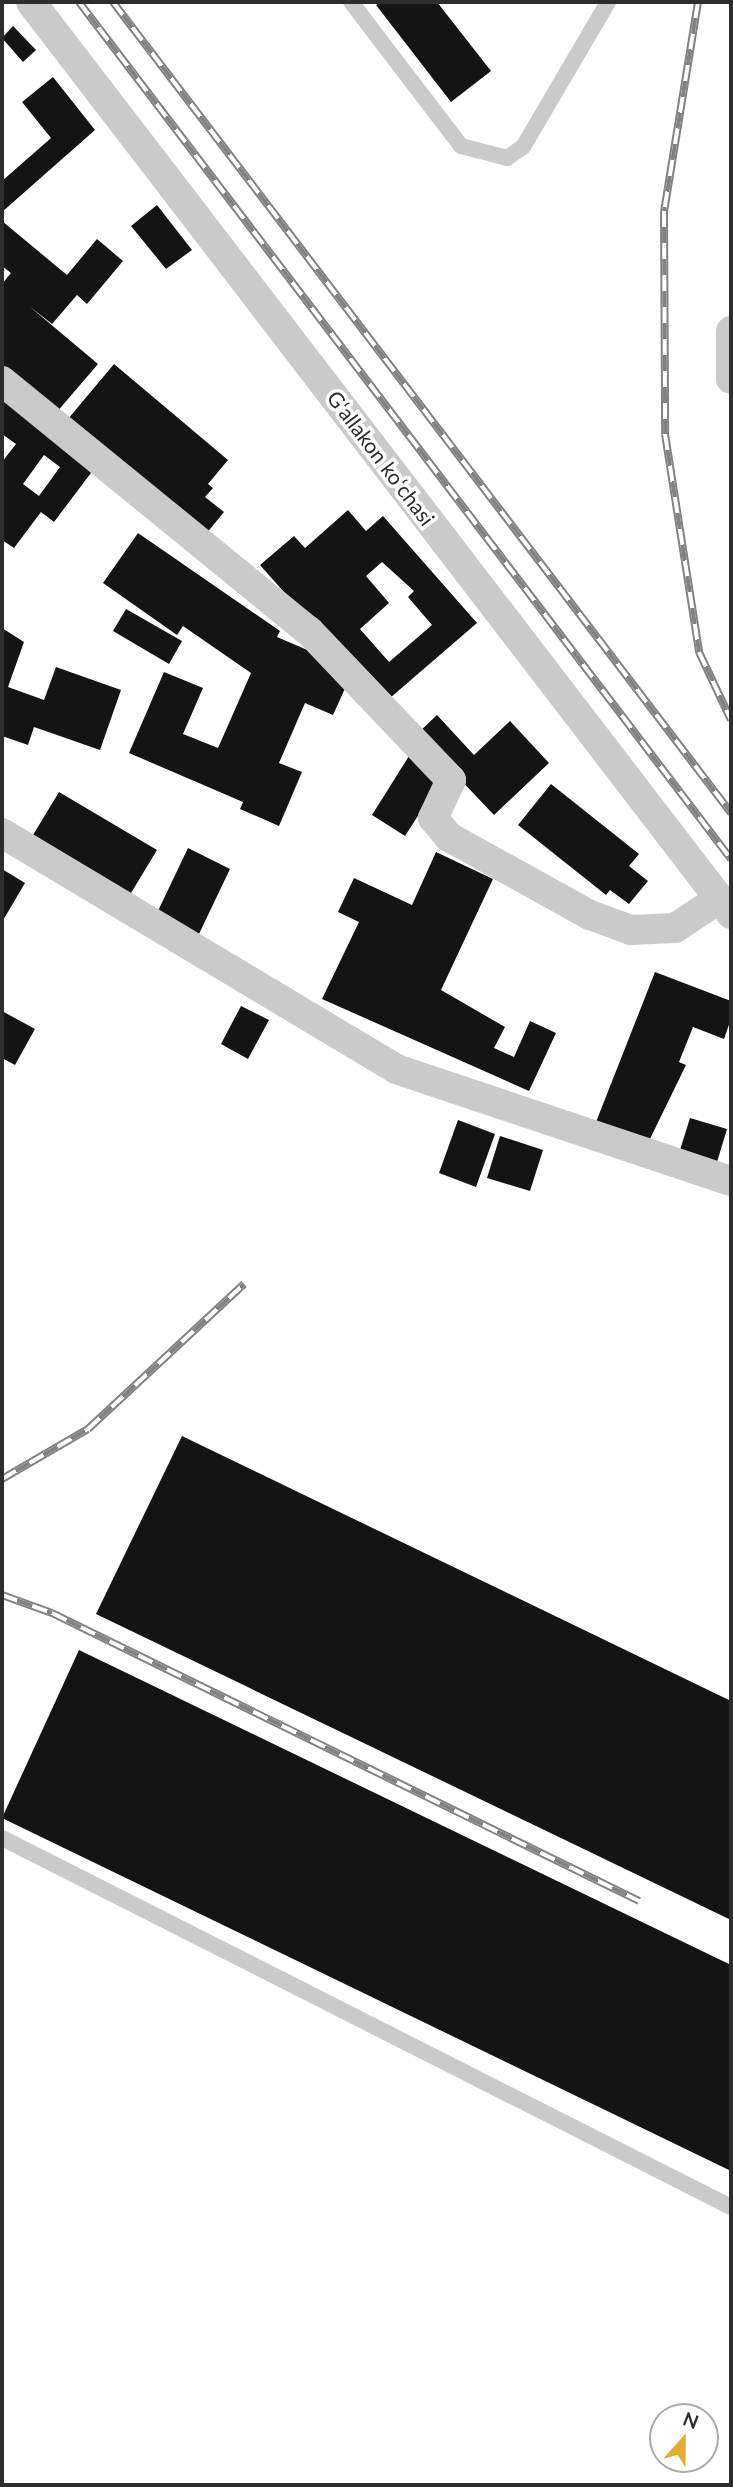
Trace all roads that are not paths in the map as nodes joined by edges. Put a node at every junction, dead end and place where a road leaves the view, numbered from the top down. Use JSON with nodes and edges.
{"nodes":[{"id":1,"x":31,"y":2,"type":"edge"},
{"id":2,"x":351,"y":2,"type":"edge"},
{"id":3,"x":608,"y":2,"type":"edge"},
{"id":4,"x":731,"y":331,"type":"edge"},
{"id":5,"x":731,"y":379,"type":"edge"},
{"id":6,"x":2,"y":381,"type":"edge"},
{"id":7,"x":2,"y":833,"type":"edge"},
{"id":8,"x":725,"y":906,"type":"edge"},
{"id":9,"x":731,"y":1181,"type":"edge"},
{"id":10,"x":2,"y":1838,"type":"edge"},
{"id":11,"x":731,"y":2207,"type":"edge"}],
"edges":[{"from":1,"to":8,"type":"street","name":"Gʻallakon koʻchasi"},
{"from":2,"to":3,"type":"lane"},
{"from":4,"to":5,"type":"street"},
{"from":6,"to":8,"type":"street"},
{"from":7,"to":9,"type":"street"},
{"from":10,"to":11,"type":"lane"}]}
